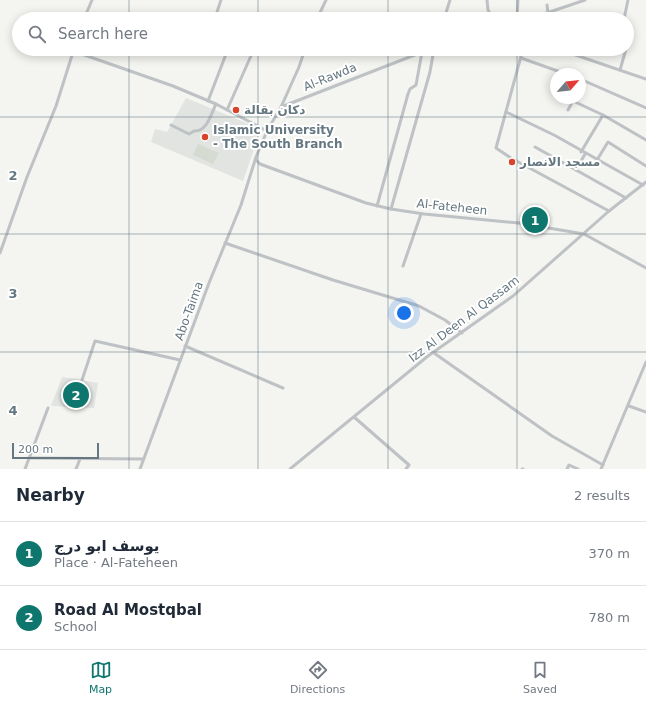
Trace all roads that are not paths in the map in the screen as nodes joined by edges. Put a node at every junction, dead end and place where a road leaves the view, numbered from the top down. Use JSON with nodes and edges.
{"nodes":[{"id":1,"x":92,"y":0,"type":"edge"},
{"id":2,"x":221,"y":0,"type":"edge"},
{"id":3,"x":326,"y":0,"type":"edge"},
{"id":4,"x":450,"y":0,"type":"edge"},
{"id":5,"x":487,"y":0,"type":"edge"},
{"id":6,"x":518,"y":0,"type":"edge"},
{"id":7,"x":585,"y":0,"type":"edge"},
{"id":8,"x":628,"y":0,"type":"edge"},
{"id":9,"x":547,"y":5,"type":"dead end"},
{"id":10,"x":87,"y":12,"type":"edge"},
{"id":11,"x":217,"y":12,"type":"edge"},
{"id":12,"x":320,"y":12,"type":"edge"},
{"id":13,"x":446,"y":12,"type":"edge"},
{"id":14,"x":489,"y":12,"type":"edge"},
{"id":15,"x":517,"y":12,"type":"edge"},
{"id":16,"x":548,"y":12,"type":"edge"},
{"id":17,"x":551,"y":12,"type":"edge"},
{"id":18,"x":625,"y":12,"type":"edge"},
{"id":19,"x":72,"y":56,"type":"edge"},
{"id":20,"x":90,"y":56,"type":"edge"},
{"id":21,"x":225,"y":56,"type":"edge"},
{"id":22,"x":251,"y":56,"type":"edge"},
{"id":23,"x":302,"y":56,"type":"edge"},
{"id":24,"x":412,"y":56,"type":"edge"},
{"id":25,"x":421,"y":56,"type":"edge"},
{"id":26,"x":433,"y":56,"type":"edge"},
{"id":27,"x":579,"y":56,"type":"edge"},
{"id":28,"x":624,"y":56,"type":"edge"},
{"id":29,"x":521,"y":58,"type":"joint"},
{"id":30,"x":550,"y":68,"type":"edge"},
{"id":31,"x":620,"y":70,"type":"junction"},
{"id":32,"x":646,"y":79,"type":"edge"},
{"id":33,"x":586,"y":82,"type":"edge"},
{"id":34,"x":208,"y":101,"type":"junction"},
{"id":35,"x":216,"y":104,"type":"junction"},
{"id":36,"x":281,"y":107,"type":"junction"},
{"id":37,"x":646,"y":108,"type":"edge"},
{"id":38,"x":227,"y":110,"type":"junction"},
{"id":39,"x":568,"y":110,"type":"dead end"},
{"id":40,"x":506,"y":112,"type":"junction"},
{"id":41,"x":603,"y":115,"type":"junction"},
{"id":42,"x":171,"y":125,"type":"dead end"},
{"id":43,"x":267,"y":131,"type":"junction"},
{"id":44,"x":646,"y":140,"type":"edge"},
{"id":45,"x":535,"y":147,"type":"dead end"},
{"id":46,"x":581,"y":152,"type":"junction"},
{"id":47,"x":585,"y":154,"type":"junction"},
{"id":48,"x":256,"y":160,"type":"junction"},
{"id":49,"x":597,"y":160,"type":"junction"},
{"id":50,"x":646,"y":166,"type":"edge"},
{"id":51,"x":576,"y":170,"type":"junction"},
{"id":52,"x":646,"y":182,"type":"edge"},
{"id":53,"x":642,"y":185,"type":"junction"},
{"id":54,"x":626,"y":198,"type":"junction"},
{"id":55,"x":377,"y":206,"type":"junction"},
{"id":56,"x":391,"y":209,"type":"junction"},
{"id":57,"x":609,"y":211,"type":"junction"},
{"id":58,"x":421,"y":214,"type":"junction"},
{"id":59,"x":584,"y":234,"type":"junction"},
{"id":60,"x":225,"y":243,"type":"junction"},
{"id":61,"x":0,"y":253,"type":"edge"},
{"id":62,"x":404,"y":266,"type":"dead end"},
{"id":63,"x":646,"y":268,"type":"edge"},
{"id":64,"x":462,"y":333,"type":"junction"},
{"id":65,"x":185,"y":346,"type":"junction"},
{"id":66,"x":434,"y":353,"type":"junction"},
{"id":67,"x":180,"y":360,"type":"junction"},
{"id":68,"x":646,"y":362,"type":"edge"},
{"id":69,"x":82,"y":380,"type":"dead end"},
{"id":70,"x":283,"y":388,"type":"dead end"},
{"id":71,"x":628,"y":406,"type":"junction"},
{"id":72,"x":48,"y":408,"type":"dead end"},
{"id":73,"x":646,"y":412,"type":"edge"},
{"id":74,"x":354,"y":417,"type":"junction"},
{"id":75,"x":30,"y":458,"type":"junction"},
{"id":76,"x":80,"y":459,"type":"junction"},
{"id":77,"x":143,"y":459,"type":"junction"},
{"id":78,"x":604,"y":465,"type":"junction"},
{"id":79,"x":25,"y":469,"type":"edge"},
{"id":80,"x":76,"y":469,"type":"edge"},
{"id":81,"x":140,"y":469,"type":"edge"},
{"id":82,"x":290,"y":469,"type":"edge"},
{"id":83,"x":406,"y":469,"type":"edge"},
{"id":84,"x":567,"y":469,"type":"edge"},
{"id":85,"x":578,"y":469,"type":"edge"},
{"id":86,"x":601,"y":469,"type":"edge"}],
"edges":[{"from":1,"to":10,"type":"street"},
{"from":2,"to":11,"type":"street"},
{"from":3,"to":12,"type":"street"},
{"from":4,"to":13,"type":"street"},
{"from":5,"to":14,"type":"street"},
{"from":6,"to":15,"type":"street"},
{"from":7,"to":17,"type":"street"},
{"from":8,"to":18,"type":"street"},
{"from":9,"to":16,"type":"street"},
{"from":19,"to":61,"type":"street"},
{"from":20,"to":34,"type":"street"},
{"from":21,"to":34,"type":"street"},
{"from":22,"to":38,"type":"street"},
{"from":23,"to":36,"type":"street","name":"Abo-Taima"},
{"from":24,"to":36,"type":"street","name":"Al-Rawda"},
{"from":25,"to":55,"type":"street"},
{"from":26,"to":56,"type":"street"},
{"from":27,"to":31,"type":"street"},
{"from":28,"to":31,"type":"street"},
{"from":29,"to":30,"type":"street"},
{"from":29,"to":40,"type":"street"},
{"from":31,"to":32,"type":"street"},
{"from":33,"to":37,"type":"street"},
{"from":34,"to":35,"type":"street"},
{"from":35,"to":38,"type":"street"},
{"from":35,"to":42,"type":"street"},
{"from":36,"to":43,"type":"street","name":"Abo-Taima"},
{"from":38,"to":43,"type":"street"},
{"from":39,"to":41,"type":"street"},
{"from":40,"to":46,"type":"street"},
{"from":40,"to":57,"type":"street"},
{"from":41,"to":44,"type":"street"},
{"from":41,"to":46,"type":"street"},
{"from":43,"to":48,"type":"street","name":"Abo-Taima"},
{"from":45,"to":51,"type":"street"},
{"from":46,"to":47,"type":"street"},
{"from":47,"to":49,"type":"street"},
{"from":47,"to":51,"type":"street"},
{"from":48,"to":55,"type":"street","name":"Al-Fateheen"},
{"from":48,"to":60,"type":"street","name":"Abo-Taima"},
{"from":49,"to":50,"type":"street"},
{"from":49,"to":53,"type":"street"},
{"from":51,"to":54,"type":"street"},
{"from":52,"to":53,"type":"street","name":"Izz Al Deen Al Qassam"},
{"from":53,"to":54,"type":"street","name":"Izz Al Deen Al Qassam"},
{"from":54,"to":57,"type":"street","name":"Izz Al Deen Al Qassam"},
{"from":55,"to":56,"type":"street","name":"Al-Fateheen"},
{"from":56,"to":58,"type":"street","name":"Al-Fateheen"},
{"from":57,"to":59,"type":"street","name":"Izz Al Deen Al Qassam"},
{"from":58,"to":59,"type":"street","name":"Al-Fateheen"},
{"from":58,"to":62,"type":"street"},
{"from":59,"to":63,"type":"street","name":"Al-Fateheen"},
{"from":59,"to":64,"type":"street","name":"Izz Al Deen Al Qassam"},
{"from":60,"to":64,"type":"street"},
{"from":60,"to":65,"type":"street","name":"Abo-Taima"},
{"from":64,"to":66,"type":"street","name":"Izz Al Deen Al Qassam"},
{"from":65,"to":67,"type":"street","name":"Abo-Taima"},
{"from":65,"to":70,"type":"street"},
{"from":66,"to":74,"type":"street","name":"Izz Al Deen Al Qassam"},
{"from":66,"to":78,"type":"street"},
{"from":67,"to":69,"type":"street"},
{"from":67,"to":77,"type":"street","name":"Abo-Taima"},
{"from":68,"to":71,"type":"street"},
{"from":71,"to":73,"type":"street"},
{"from":71,"to":78,"type":"street"},
{"from":72,"to":75,"type":"street"},
{"from":74,"to":82,"type":"street","name":"Izz Al Deen Al Qassam"},
{"from":74,"to":83,"type":"street"},
{"from":75,"to":76,"type":"street"},
{"from":75,"to":79,"type":"street"},
{"from":76,"to":77,"type":"street"},
{"from":76,"to":80,"type":"street"},
{"from":77,"to":81,"type":"street","name":"Abo-Taima"},
{"from":78,"to":86,"type":"street"},
{"from":84,"to":85,"type":"street"}]}
